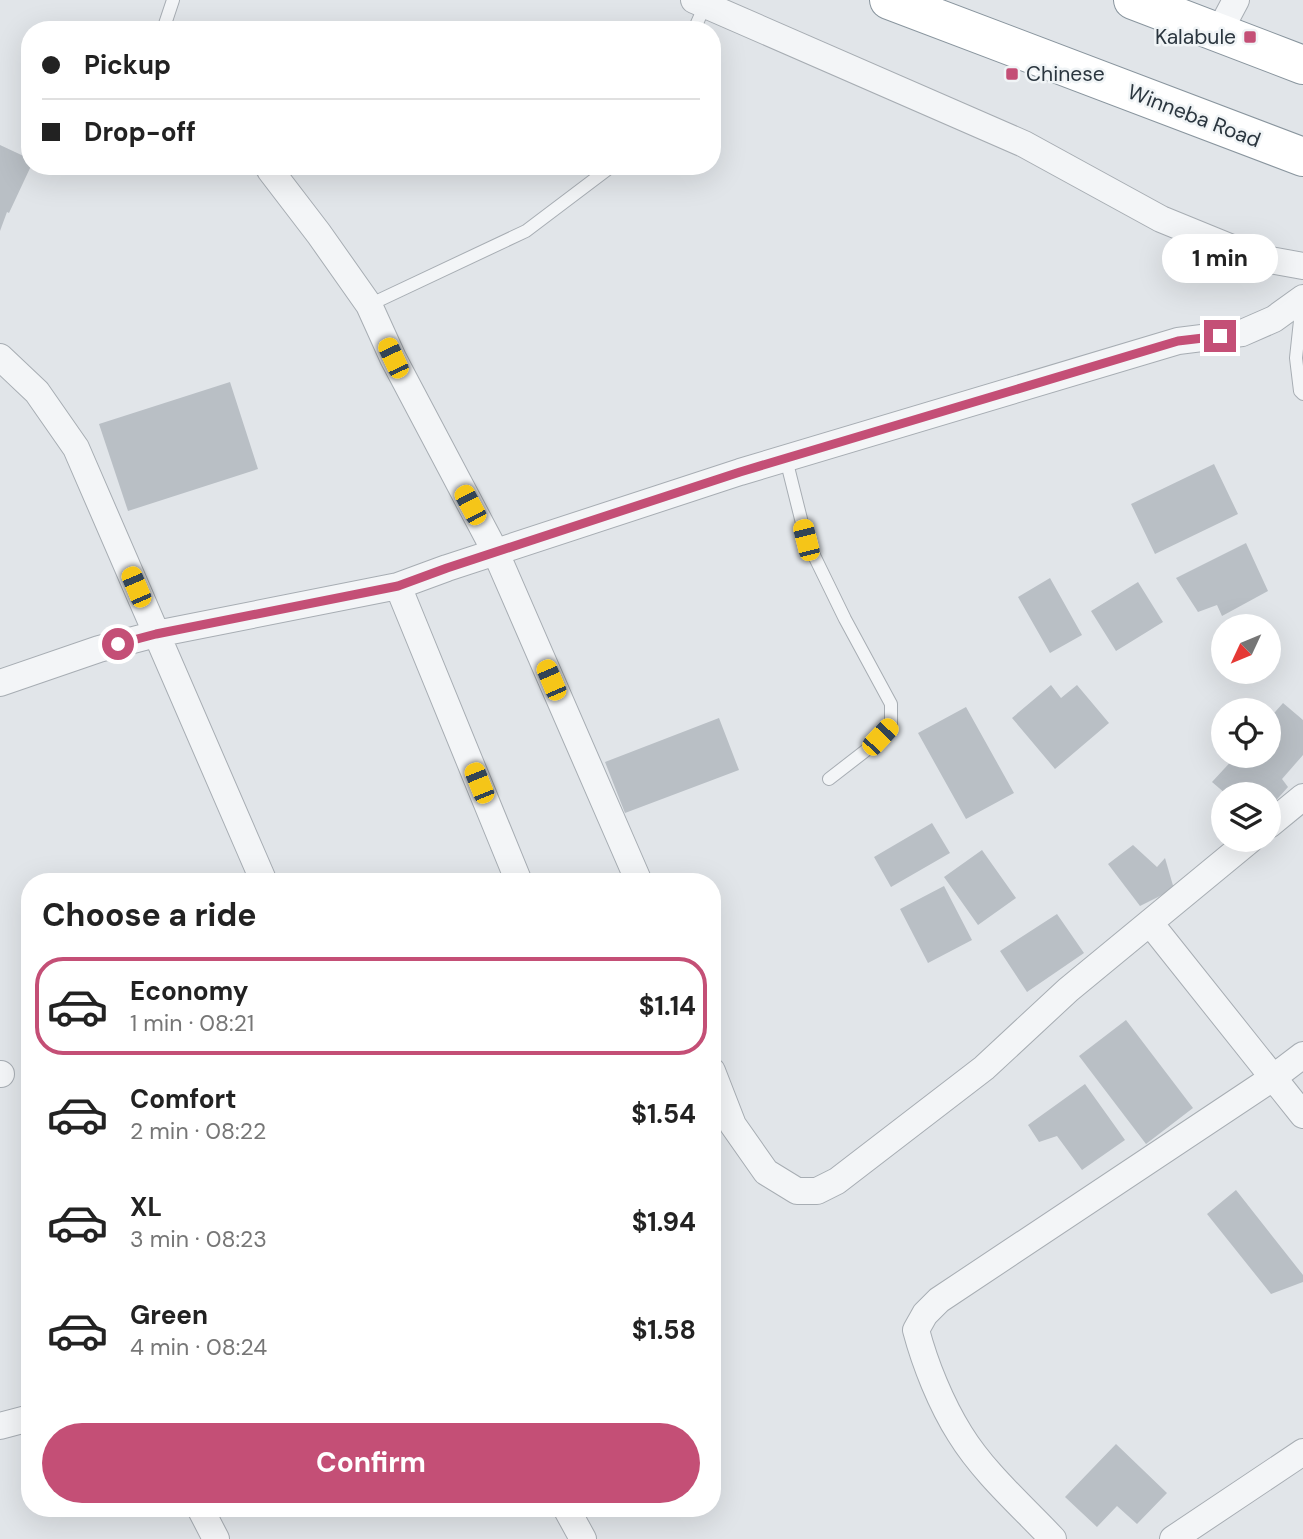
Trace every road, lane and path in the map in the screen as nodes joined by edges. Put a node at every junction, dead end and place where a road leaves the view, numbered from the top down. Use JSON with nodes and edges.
{"nodes":[{"id":1,"x":173,"y":0,"type":"edge"},
{"id":2,"x":889,"y":0,"type":"edge"},
{"id":3,"x":1133,"y":0,"type":"edge"},
{"id":4,"x":700,"y":3,"type":"edge"},
{"id":5,"x":1227,"y":16,"type":"edge"},
{"id":6,"x":166,"y":21,"type":"edge"},
{"id":7,"x":696,"y":21,"type":"edge"},
{"id":8,"x":1303,"y":65,"type":"edge"},
{"id":9,"x":1303,"y":157,"type":"edge"},
{"id":10,"x":274,"y":175,"type":"edge"},
{"id":11,"x":600,"y":175,"type":"edge"},
{"id":12,"x":1303,"y":266,"type":"edge"},
{"id":13,"x":1303,"y":298,"type":"edge"},
{"id":14,"x":369,"y":305,"type":"junction"},
{"id":15,"x":0,"y":357,"type":"edge"},
{"id":16,"x":1303,"y":394,"type":"edge"},
{"id":17,"x":786,"y":459,"type":"junction"},
{"id":18,"x":496,"y":553,"type":"junction"},
{"id":19,"x":398,"y":586,"type":"junction"},
{"id":20,"x":156,"y":634,"type":"junction"},
{"id":21,"x":0,"y":683,"type":"edge"},
{"id":22,"x":829,"y":779,"type":"dead end"},
{"id":23,"x":1303,"y":797,"type":"edge"},
{"id":24,"x":1281,"y":815,"type":"edge"},
{"id":25,"x":1236,"y":852,"type":"edge"},
{"id":26,"x":260,"y":873,"type":"edge"},
{"id":27,"x":515,"y":873,"type":"edge"},
{"id":28,"x":635,"y":873,"type":"edge"},
{"id":29,"x":1150,"y":923,"type":"junction"},
{"id":30,"x":1303,"y":1055,"type":"edge"},
{"id":31,"x":1275,"y":1077,"type":"junction"},
{"id":32,"x":721,"y":1094,"type":"edge"},
{"id":33,"x":1303,"y":1115,"type":"edge"},
{"id":34,"x":21,"y":1420,"type":"edge"},
{"id":35,"x":0,"y":1426,"type":"edge"},
{"id":36,"x":1303,"y":1452,"type":"edge"},
{"id":37,"x":205,"y":1517,"type":"edge"},
{"id":38,"x":571,"y":1517,"type":"edge"},
{"id":39,"x":216,"y":1539,"type":"edge"},
{"id":40,"x":583,"y":1539,"type":"edge"},
{"id":41,"x":1053,"y":1539,"type":"edge"},
{"id":42,"x":1173,"y":1539,"type":"edge"}],
"edges":[{"from":1,"to":6,"type":"lane"},
{"from":2,"to":9,"type":"highway","name":"Winneba Road"},
{"from":3,"to":5,"type":"highway"},
{"from":4,"to":7,"type":"lane"},
{"from":4,"to":12,"type":"street"},
{"from":5,"to":8,"type":"highway"},
{"from":10,"to":14,"type":"street"},
{"from":11,"to":14,"type":"lane"},
{"from":13,"to":16,"type":"lane"},
{"from":13,"to":17,"type":"street"},
{"from":14,"to":18,"type":"street"},
{"from":15,"to":20,"type":"street"},
{"from":17,"to":18,"type":"street"},
{"from":17,"to":22,"type":"lane"},
{"from":18,"to":19,"type":"street"},
{"from":18,"to":28,"type":"street"},
{"from":19,"to":20,"type":"street"},
{"from":19,"to":27,"type":"street"},
{"from":20,"to":21,"type":"street"},
{"from":20,"to":26,"type":"street"},
{"from":23,"to":24,"type":"street"},
{"from":25,"to":29,"type":"street"},
{"from":29,"to":31,"type":"street"},
{"from":29,"to":32,"type":"street"},
{"from":30,"to":31,"type":"street"},
{"from":31,"to":33,"type":"street"},
{"from":31,"to":41,"type":"street"},
{"from":34,"to":35,"type":"street"},
{"from":36,"to":42,"type":"street"},
{"from":37,"to":39,"type":"street"},
{"from":38,"to":40,"type":"street"}]}
